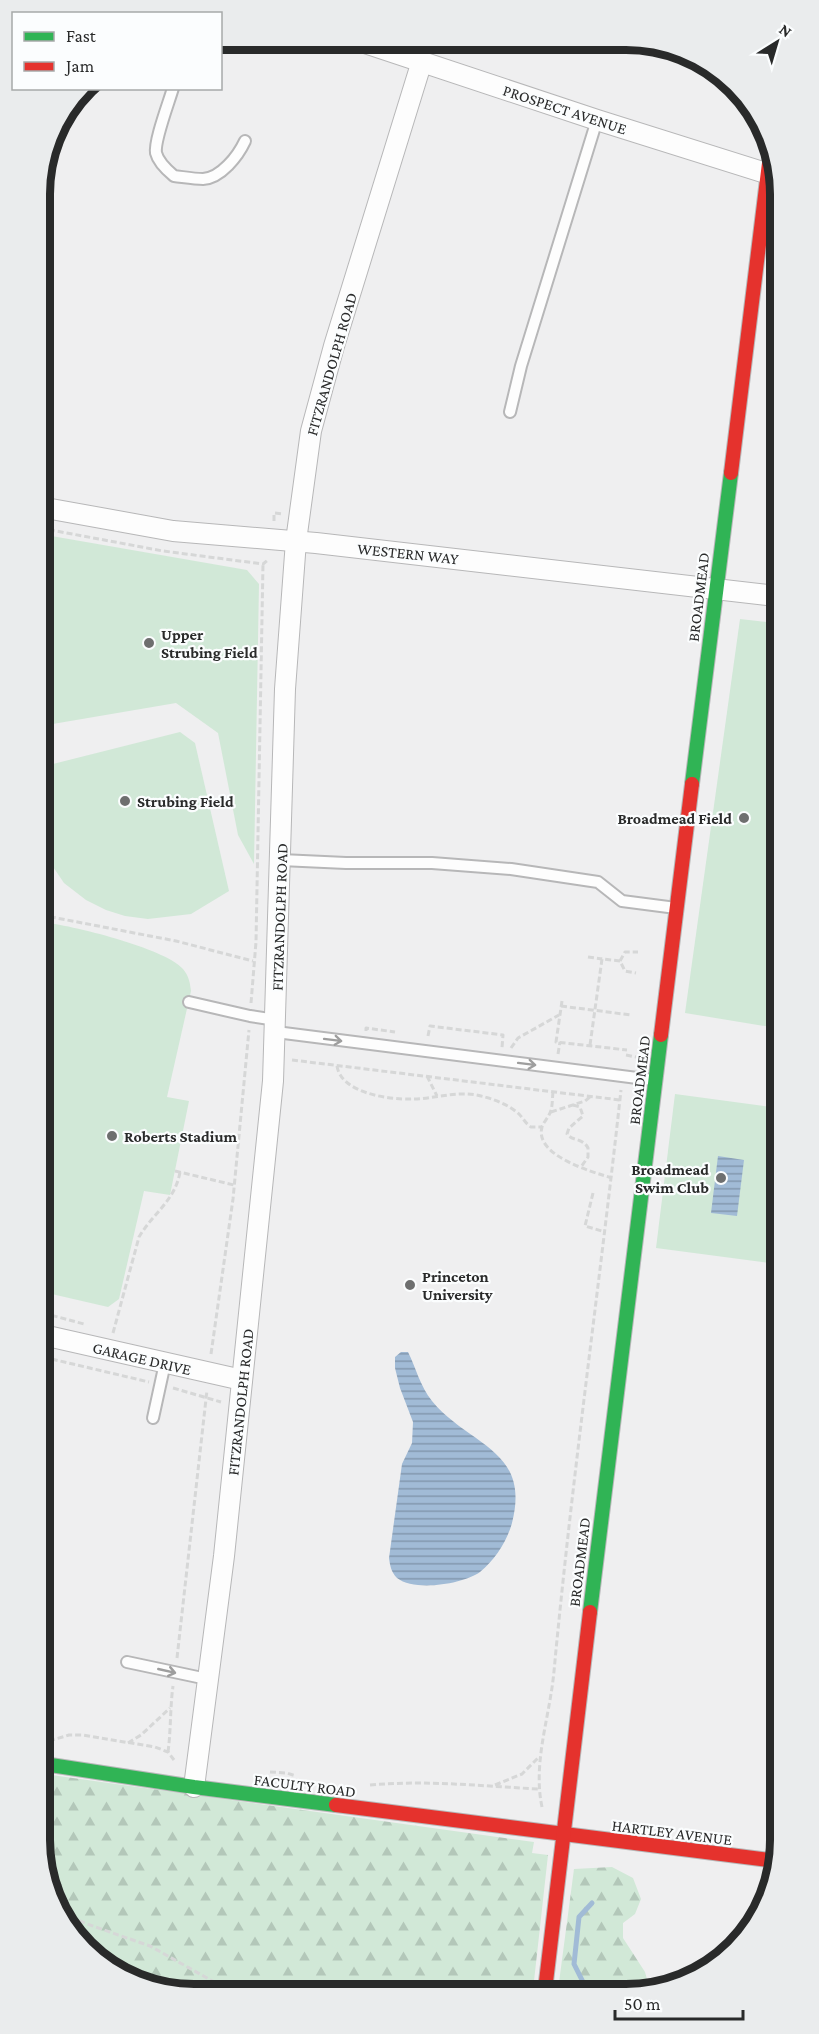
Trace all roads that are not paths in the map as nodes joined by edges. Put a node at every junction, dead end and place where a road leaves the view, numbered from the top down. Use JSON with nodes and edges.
{"nodes":[{"id":1,"x":406,"y":50,"type":"edge"},
{"id":2,"x":422,"y":61,"type":"junction"},
{"id":3,"x":172,"y":90,"type":"edge"},
{"id":4,"x":597,"y":120,"type":"junction"},
{"id":5,"x":245,"y":141,"type":"dead end"},
{"id":6,"x":768,"y":174,"type":"edge"},
{"id":7,"x":769,"y":188,"type":"edge"},
{"id":8,"x":510,"y":412,"type":"dead end"},
{"id":9,"x":50,"y":509,"type":"edge"},
{"id":10,"x":296,"y":541,"type":"junction"},
{"id":11,"x":716,"y":589,"type":"junction"},
{"id":12,"x":770,"y":595,"type":"edge"},
{"id":13,"x":281,"y":860,"type":"junction"},
{"id":14,"x":676,"y":908,"type":"junction"},
{"id":15,"x":189,"y":1002,"type":"dead end"},
{"id":16,"x":276,"y":1026,"type":"junction"},
{"id":17,"x":655,"y":1080,"type":"junction"},
{"id":18,"x":50,"y":1337,"type":"edge"},
{"id":19,"x":165,"y":1363,"type":"junction"},
{"id":20,"x":242,"y":1380,"type":"junction"},
{"id":21,"x":153,"y":1418,"type":"dead end"},
{"id":22,"x":128,"y":1662,"type":"dead end"},
{"id":23,"x":207,"y":1679,"type":"junction"},
{"id":24,"x":50,"y":1765,"type":"edge"},
{"id":25,"x":196,"y":1779,"type":"junction"},
{"id":26,"x":562,"y":1835,"type":"junction"},
{"id":27,"x":768,"y":1860,"type":"edge"},
{"id":28,"x":547,"y":1984,"type":"edge"}],
"edges":[{"from":1,"to":2,"type":"street","name":"PROSPECT AVENUE"},
{"from":2,"to":4,"type":"street","name":"PROSPECT AVENUE"},
{"from":2,"to":10,"type":"street","name":"FITZRANDOLPH ROAD"},
{"from":3,"to":5,"type":"lane"},
{"from":4,"to":6,"type":"street","name":"PROSPECT AVENUE"},
{"from":4,"to":8,"type":"lane"},
{"from":7,"to":11,"type":"street","name":"BROADMEAD"},
{"from":9,"to":10,"type":"street","name":"WESTERN WAY"},
{"from":10,"to":11,"type":"street","name":"WESTERN WAY"},
{"from":10,"to":13,"type":"street","name":"FITZRANDOLPH ROAD"},
{"from":11,"to":12,"type":"street","name":"WESTERN WAY"},
{"from":11,"to":14,"type":"street","name":"BROADMEAD"},
{"from":13,"to":14,"type":"lane"},
{"from":13,"to":16,"type":"street","name":"FITZRANDOLPH ROAD"},
{"from":14,"to":17,"type":"street","name":"BROADMEAD"},
{"from":15,"to":16,"type":"lane"},
{"from":16,"to":17,"type":"lane","one_way":true},
{"from":16,"to":20,"type":"street","name":"FITZRANDOLPH ROAD"},
{"from":17,"to":26,"type":"street","name":"BROADMEAD"},
{"from":18,"to":19,"type":"street","name":"GARAGE DRIVE"},
{"from":19,"to":20,"type":"street","name":"GARAGE DRIVE"},
{"from":19,"to":21,"type":"lane"},
{"from":20,"to":23,"type":"street","name":"FITZRANDOLPH ROAD"},
{"from":22,"to":23,"type":"lane","one_way":true},
{"from":23,"to":25,"type":"street","name":"FITZRANDOLPH ROAD"},
{"from":24,"to":25,"type":"street","name":"FACULTY ROAD"},
{"from":25,"to":26,"type":"street","name":"FACULTY ROAD"},
{"from":26,"to":27,"type":"street","name":"HARTLEY AVENUE"},
{"from":26,"to":28,"type":"street","name":"BROADMEAD"}]}
